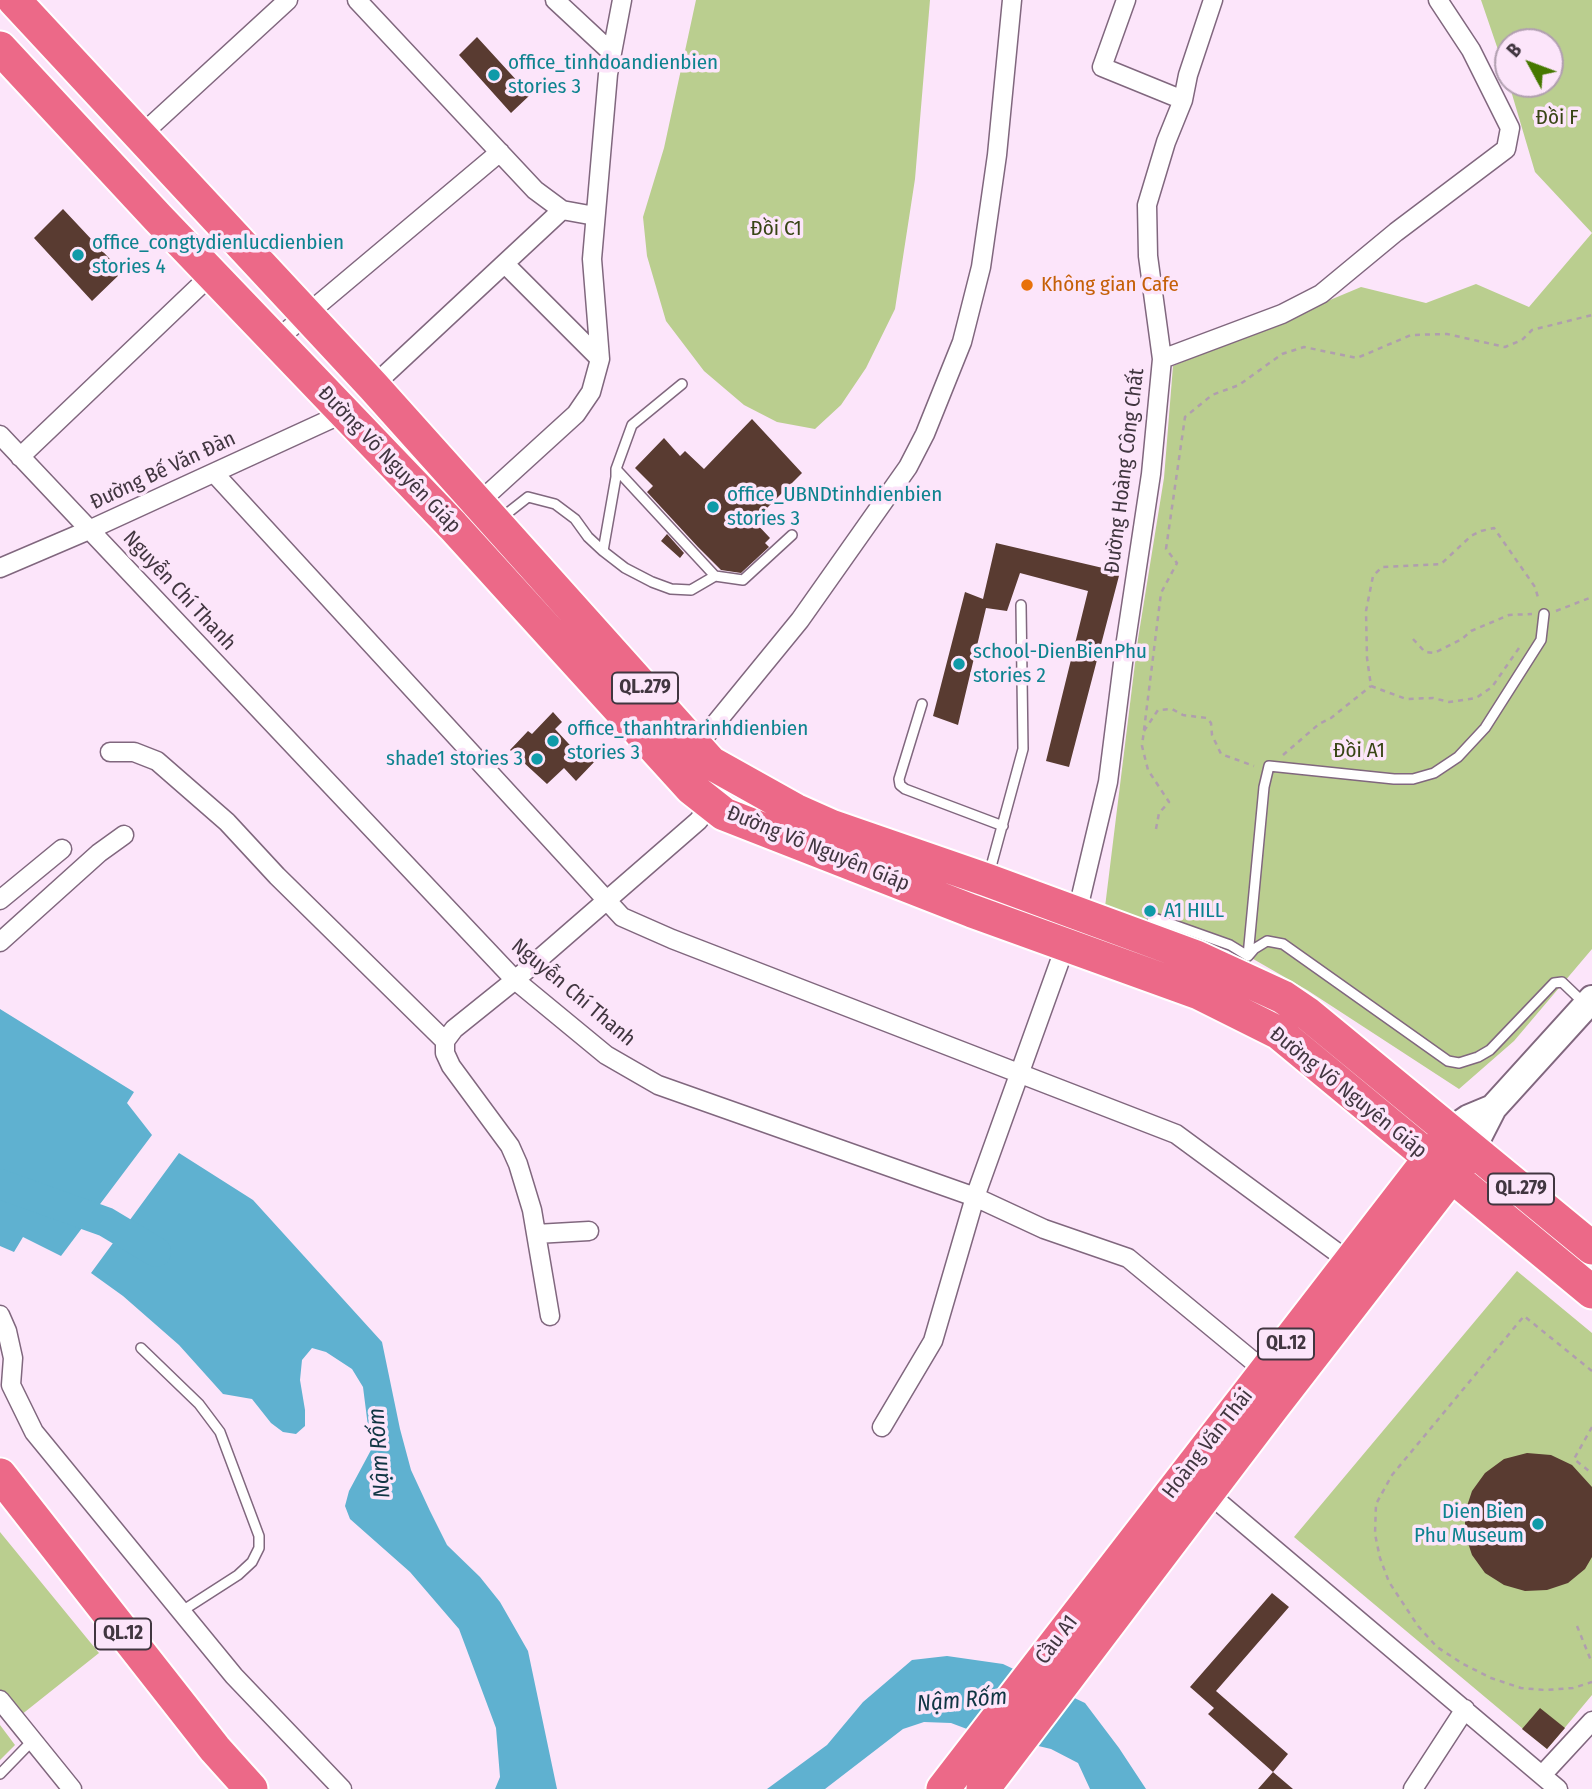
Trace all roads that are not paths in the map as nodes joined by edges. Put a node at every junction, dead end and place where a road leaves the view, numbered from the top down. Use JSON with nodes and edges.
{"nodes":[{"id":1,"x":14,"y":0,"type":"edge"},
{"id":2,"x":288,"y":0,"type":"edge"},
{"id":3,"x":357,"y":0,"type":"edge"},
{"id":4,"x":555,"y":0,"type":"edge"},
{"id":5,"x":622,"y":0,"type":"edge"},
{"id":6,"x":1012,"y":0,"type":"edge"},
{"id":7,"x":1126,"y":0,"type":"edge"},
{"id":8,"x":1213,"y":0,"type":"edge"},
{"id":9,"x":1438,"y":0,"type":"edge"},
{"id":10,"x":0,"y":48,"type":"edge"},
{"id":11,"x":612,"y":53,"type":"junction"},
{"id":12,"x":1183,"y":100,"type":"junction"},
{"id":13,"x":140,"y":136,"type":"junction"},
{"id":14,"x":500,"y":152,"type":"junction"},
{"id":15,"x":562,"y":210,"type":"junction"},
{"id":16,"x":595,"y":216,"type":"junction"},
{"id":17,"x":505,"y":264,"type":"junction"},
{"id":18,"x":212,"y":274,"type":"junction"},
{"id":19,"x":305,"y":314,"type":"junction"},
{"id":20,"x":275,"y":341,"type":"junction"},
{"id":21,"x":600,"y":359,"type":"junction"},
{"id":22,"x":1162,"y":359,"type":"junction"},
{"id":23,"x":682,"y":384,"type":"dead end"},
{"id":24,"x":373,"y":386,"type":"junction"},
{"id":25,"x":344,"y":413,"type":"junction"},
{"id":26,"x":0,"y":435,"type":"edge"},
{"id":27,"x":20,"y":457,"type":"junction"},
{"id":28,"x":616,"y":469,"type":"junction"},
{"id":29,"x":214,"y":473,"type":"junction"},
{"id":30,"x":488,"y":513,"type":"junction"},
{"id":31,"x":453,"y":526,"type":"junction"},
{"id":32,"x":89,"y":530,"type":"junction"},
{"id":33,"x":792,"y":535,"type":"dead end"},
{"id":34,"x":603,"y":551,"type":"junction"},
{"id":35,"x":0,"y":568,"type":"edge"},
{"id":36,"x":715,"y":576,"type":"junction"},
{"id":37,"x":1021,"y":605,"type":"dead end"},
{"id":38,"x":577,"y":612,"type":"junction"},
{"id":39,"x":1544,"y":614,"type":"road end"},
{"id":40,"x":551,"y":635,"type":"junction"},
{"id":41,"x":922,"y":704,"type":"dead end"},
{"id":42,"x":697,"y":746,"type":"junction"},
{"id":43,"x":110,"y":752,"type":"dead end"},
{"id":44,"x":712,"y":804,"type":"junction"},
{"id":45,"x":1003,"y":826,"type":"junction"},
{"id":46,"x":124,"y":835,"type":"dead end"},
{"id":47,"x":62,"y":849,"type":"dead end"},
{"id":48,"x":980,"y":895,"type":"junction"},
{"id":49,"x":0,"y":900,"type":"edge"},
{"id":50,"x":606,"y":900,"type":"junction"},
{"id":51,"x":1077,"y":912,"type":"junction"},
{"id":52,"x":1142,"y":937,"type":"junction"},
{"id":53,"x":0,"y":942,"type":"edge"},
{"id":54,"x":1066,"y":944,"type":"junction"},
{"id":55,"x":1248,"y":956,"type":"junction"},
{"id":56,"x":515,"y":980,"type":"junction"},
{"id":57,"x":1589,"y":1002,"type":"edge"},
{"id":58,"x":445,"y":1041,"type":"junction"},
{"id":59,"x":1020,"y":1073,"type":"junction"},
{"id":60,"x":1461,"y":1140,"type":"junction"},
{"id":61,"x":1441,"y":1167,"type":"junction"},
{"id":62,"x":975,"y":1197,"type":"junction"},
{"id":63,"x":589,"y":1231,"type":"dead end"},
{"id":64,"x":536,"y":1234,"type":"junction"},
{"id":65,"x":1350,"y":1262,"type":"junction"},
{"id":66,"x":1588,"y":1275,"type":"edge"},
{"id":67,"x":0,"y":1315,"type":"edge"},
{"id":68,"x":550,"y":1316,"type":"dead end"},
{"id":69,"x":141,"y":1348,"type":"dead end"},
{"id":70,"x":1304,"y":1367,"type":"junction"},
{"id":71,"x":1265,"y":1371,"type":"junction"},
{"id":72,"x":1272,"y":1408,"type":"junction"},
{"id":73,"x":882,"y":1427,"type":"dead end"},
{"id":74,"x":0,"y":1475,"type":"edge"},
{"id":75,"x":1208,"y":1493,"type":"junction"},
{"id":76,"x":1134,"y":1565,"type":"junction"},
{"id":77,"x":181,"y":1611,"type":"junction"},
{"id":78,"x":0,"y":1700,"type":"edge"},
{"id":79,"x":1465,"y":1709,"type":"junction"},
{"id":80,"x":1592,"y":1721,"type":"edge"},
{"id":81,"x":34,"y":1739,"type":"junction"},
{"id":82,"x":0,"y":1774,"type":"edge"},
{"id":83,"x":1543,"y":1774,"type":"junction"},
{"id":84,"x":72,"y":1789,"type":"edge"},
{"id":85,"x":251,"y":1789,"type":"edge"},
{"id":86,"x":342,"y":1789,"type":"edge"},
{"id":87,"x":943,"y":1789,"type":"edge"},
{"id":88,"x":983,"y":1789,"type":"edge"},
{"id":89,"x":1413,"y":1789,"type":"edge"},
{"id":90,"x":1558,"y":1789,"type":"edge"}],
"edges":[{"from":1,"to":13,"type":"highway","name":"Đường Võ Nguyên Giáp","number":"QL.279"},
{"from":2,"to":13,"type":"street"},
{"from":3,"to":14,"type":"street"},
{"from":4,"to":11,"type":"street"},
{"from":5,"to":11,"type":"street"},
{"from":6,"to":42,"type":"street"},
{"from":7,"to":12,"type":"street"},
{"from":8,"to":12,"type":"street","name":"Đường Hoàng Công Chất"},
{"from":9,"to":22,"type":"street"},
{"from":10,"to":18,"type":"highway","name":"Đường Võ Nguyên Giáp","number":"QL.279"},
{"from":11,"to":16,"type":"street"},
{"from":12,"to":22,"type":"street","name":"Đường Hoàng Công Chất"},
{"from":13,"to":19,"type":"highway","name":"Đường Võ Nguyên Giáp","number":"QL.279"},
{"from":14,"to":15,"type":"street"},
{"from":14,"to":19,"type":"street"},
{"from":15,"to":16,"type":"street"},
{"from":15,"to":17,"type":"street"},
{"from":16,"to":21,"type":"street"},
{"from":17,"to":21,"type":"street"},
{"from":17,"to":24,"type":"street"},
{"from":18,"to":20,"type":"highway","name":"Đường Võ Nguyên Giáp","number":"QL.279"},
{"from":18,"to":27,"type":"street"},
{"from":19,"to":20,"type":"street"},
{"from":19,"to":24,"type":"highway","name":"Đường Võ Nguyên Giáp","number":"QL.279"},
{"from":20,"to":25,"type":"highway","name":"Đường Võ Nguyên Giáp","number":"QL.279"},
{"from":21,"to":30,"type":"street"},
{"from":22,"to":51,"type":"street","name":"Đường Hoàng Công Chất"},
{"from":23,"to":28,"type":"lane"},
{"from":24,"to":25,"type":"highway"},
{"from":24,"to":30,"type":"highway","name":"Đường Võ Nguyên Giáp","number":"QL.279"},
{"from":25,"to":29,"type":"street","name":"Đường Bế Văn Đàn"},
{"from":25,"to":31,"type":"highway","name":"Đường Võ Nguyên Giáp","number":"QL.279"},
{"from":26,"to":27,"type":"street","name":"Nguyễn Chí Thanh"},
{"from":27,"to":32,"type":"street","name":"Nguyễn Chí Thanh"},
{"from":28,"to":34,"type":"lane"},
{"from":28,"to":36,"type":"lane"},
{"from":29,"to":32,"type":"street","name":"Đường Bế Văn Đàn"},
{"from":29,"to":50,"type":"street"},
{"from":30,"to":31,"type":"street"},
{"from":30,"to":34,"type":"lane"},
{"from":30,"to":38,"type":"highway","name":"Đường Võ Nguyên Giáp","number":"QL.279"},
{"from":31,"to":40,"type":"highway","name":"Đường Võ Nguyên Giáp","number":"QL.279"},
{"from":32,"to":35,"type":"street","name":"Đường Bế Văn Đàn"},
{"from":32,"to":56,"type":"street","name":"Nguyễn Chí Thanh"},
{"from":33,"to":36,"type":"lane"},
{"from":34,"to":36,"type":"lane"},
{"from":37,"to":45,"type":"lane"},
{"from":38,"to":40,"type":"highway"},
{"from":38,"to":42,"type":"highway","name":"Đường Võ Nguyên Giáp","number":"QL.279"},
{"from":39,"to":55,"type":"lane"},
{"from":40,"to":44,"type":"highway","name":"Đường Võ Nguyên Giáp","number":"QL.279"},
{"from":41,"to":45,"type":"lane"},
{"from":42,"to":48,"type":"highway","name":"Đường Võ Nguyên Giáp","number":"QL.279"},
{"from":43,"to":58,"type":"street"},
{"from":44,"to":48,"type":"highway","name":"Đường Võ Nguyên Giáp","number":"QL.279"},
{"from":44,"to":50,"type":"street"},
{"from":45,"to":48,"type":"lane"},
{"from":46,"to":53,"type":"street"},
{"from":47,"to":49,"type":"street"},
{"from":48,"to":51,"type":"highway","name":"Đường Võ Nguyên Giáp","number":"QL.279"},
{"from":48,"to":54,"type":"highway","name":"Đường Võ Nguyên Giáp","number":"QL.279"},
{"from":50,"to":56,"type":"street"},
{"from":50,"to":59,"type":"street"},
{"from":51,"to":52,"type":"highway","name":"Đường Võ Nguyên Giáp","number":"QL.279"},
{"from":51,"to":54,"type":"highway"},
{"from":52,"to":55,"type":"lane"},
{"from":52,"to":60,"type":"highway","name":"Đường Võ Nguyên Giáp","number":"QL.279"},
{"from":54,"to":59,"type":"street"},
{"from":54,"to":61,"type":"highway","name":"Đường Võ Nguyên Giáp","number":"QL.279"},
{"from":55,"to":57,"type":"lane"},
{"from":56,"to":58,"type":"street"},
{"from":56,"to":62,"type":"street","name":"Nguyễn Chí Thanh"},
{"from":57,"to":60,"type":"street"},
{"from":58,"to":64,"type":"street"},
{"from":59,"to":62,"type":"street"},
{"from":59,"to":65,"type":"street"},
{"from":60,"to":61,"type":"highway","name":"Hoàng Văn Thái","number":"QL.12"},
{"from":60,"to":66,"type":"highway","name":"Đường Võ Nguyên Giáp","number":"QL.279"},
{"from":61,"to":65,"type":"highway","name":"Hoàng Văn Thái","number":"QL.12"},
{"from":61,"to":66,"type":"highway","name":"Đường Võ Nguyên Giáp","number":"QL.279"},
{"from":61,"to":70,"type":"highway","name":"Hoàng Văn Thái","number":"QL.12"},
{"from":62,"to":71,"type":"street","name":"Nguyễn Chí Thanh"},
{"from":62,"to":73,"type":"street"},
{"from":63,"to":64,"type":"street"},
{"from":64,"to":68,"type":"street"},
{"from":65,"to":71,"type":"highway","name":"Hoàng Văn Thái","number":"QL.12"},
{"from":67,"to":77,"type":"street"},
{"from":69,"to":77,"type":"lane"},
{"from":70,"to":71,"type":"highway"},
{"from":70,"to":72,"type":"highway","name":"Hoàng Văn Thái","number":"QL.12"},
{"from":71,"to":72,"type":"highway"},
{"from":71,"to":76,"type":"highway","name":"Hoàng Văn Thái","number":"QL.12"},
{"from":72,"to":75,"type":"highway","name":"Hoàng Văn Thái","number":"QL.12"},
{"from":74,"to":85,"type":"highway","number":"QL.12"},
{"from":75,"to":76,"type":"highway","name":"Hoàng Văn Thái","number":"QL.12"},
{"from":75,"to":79,"type":"street"},
{"from":76,"to":87,"type":"highway","name":"Cầu A1","number":"QL.12"},
{"from":76,"to":88,"type":"highway","name":"Cầu A1","number":"QL.12"},
{"from":77,"to":86,"type":"street"},
{"from":78,"to":81,"type":"street"},
{"from":79,"to":83,"type":"street"},
{"from":79,"to":89,"type":"street"},
{"from":80,"to":83,"type":"street"},
{"from":81,"to":82,"type":"lane"},
{"from":81,"to":84,"type":"street"},
{"from":83,"to":90,"type":"street"}]}
